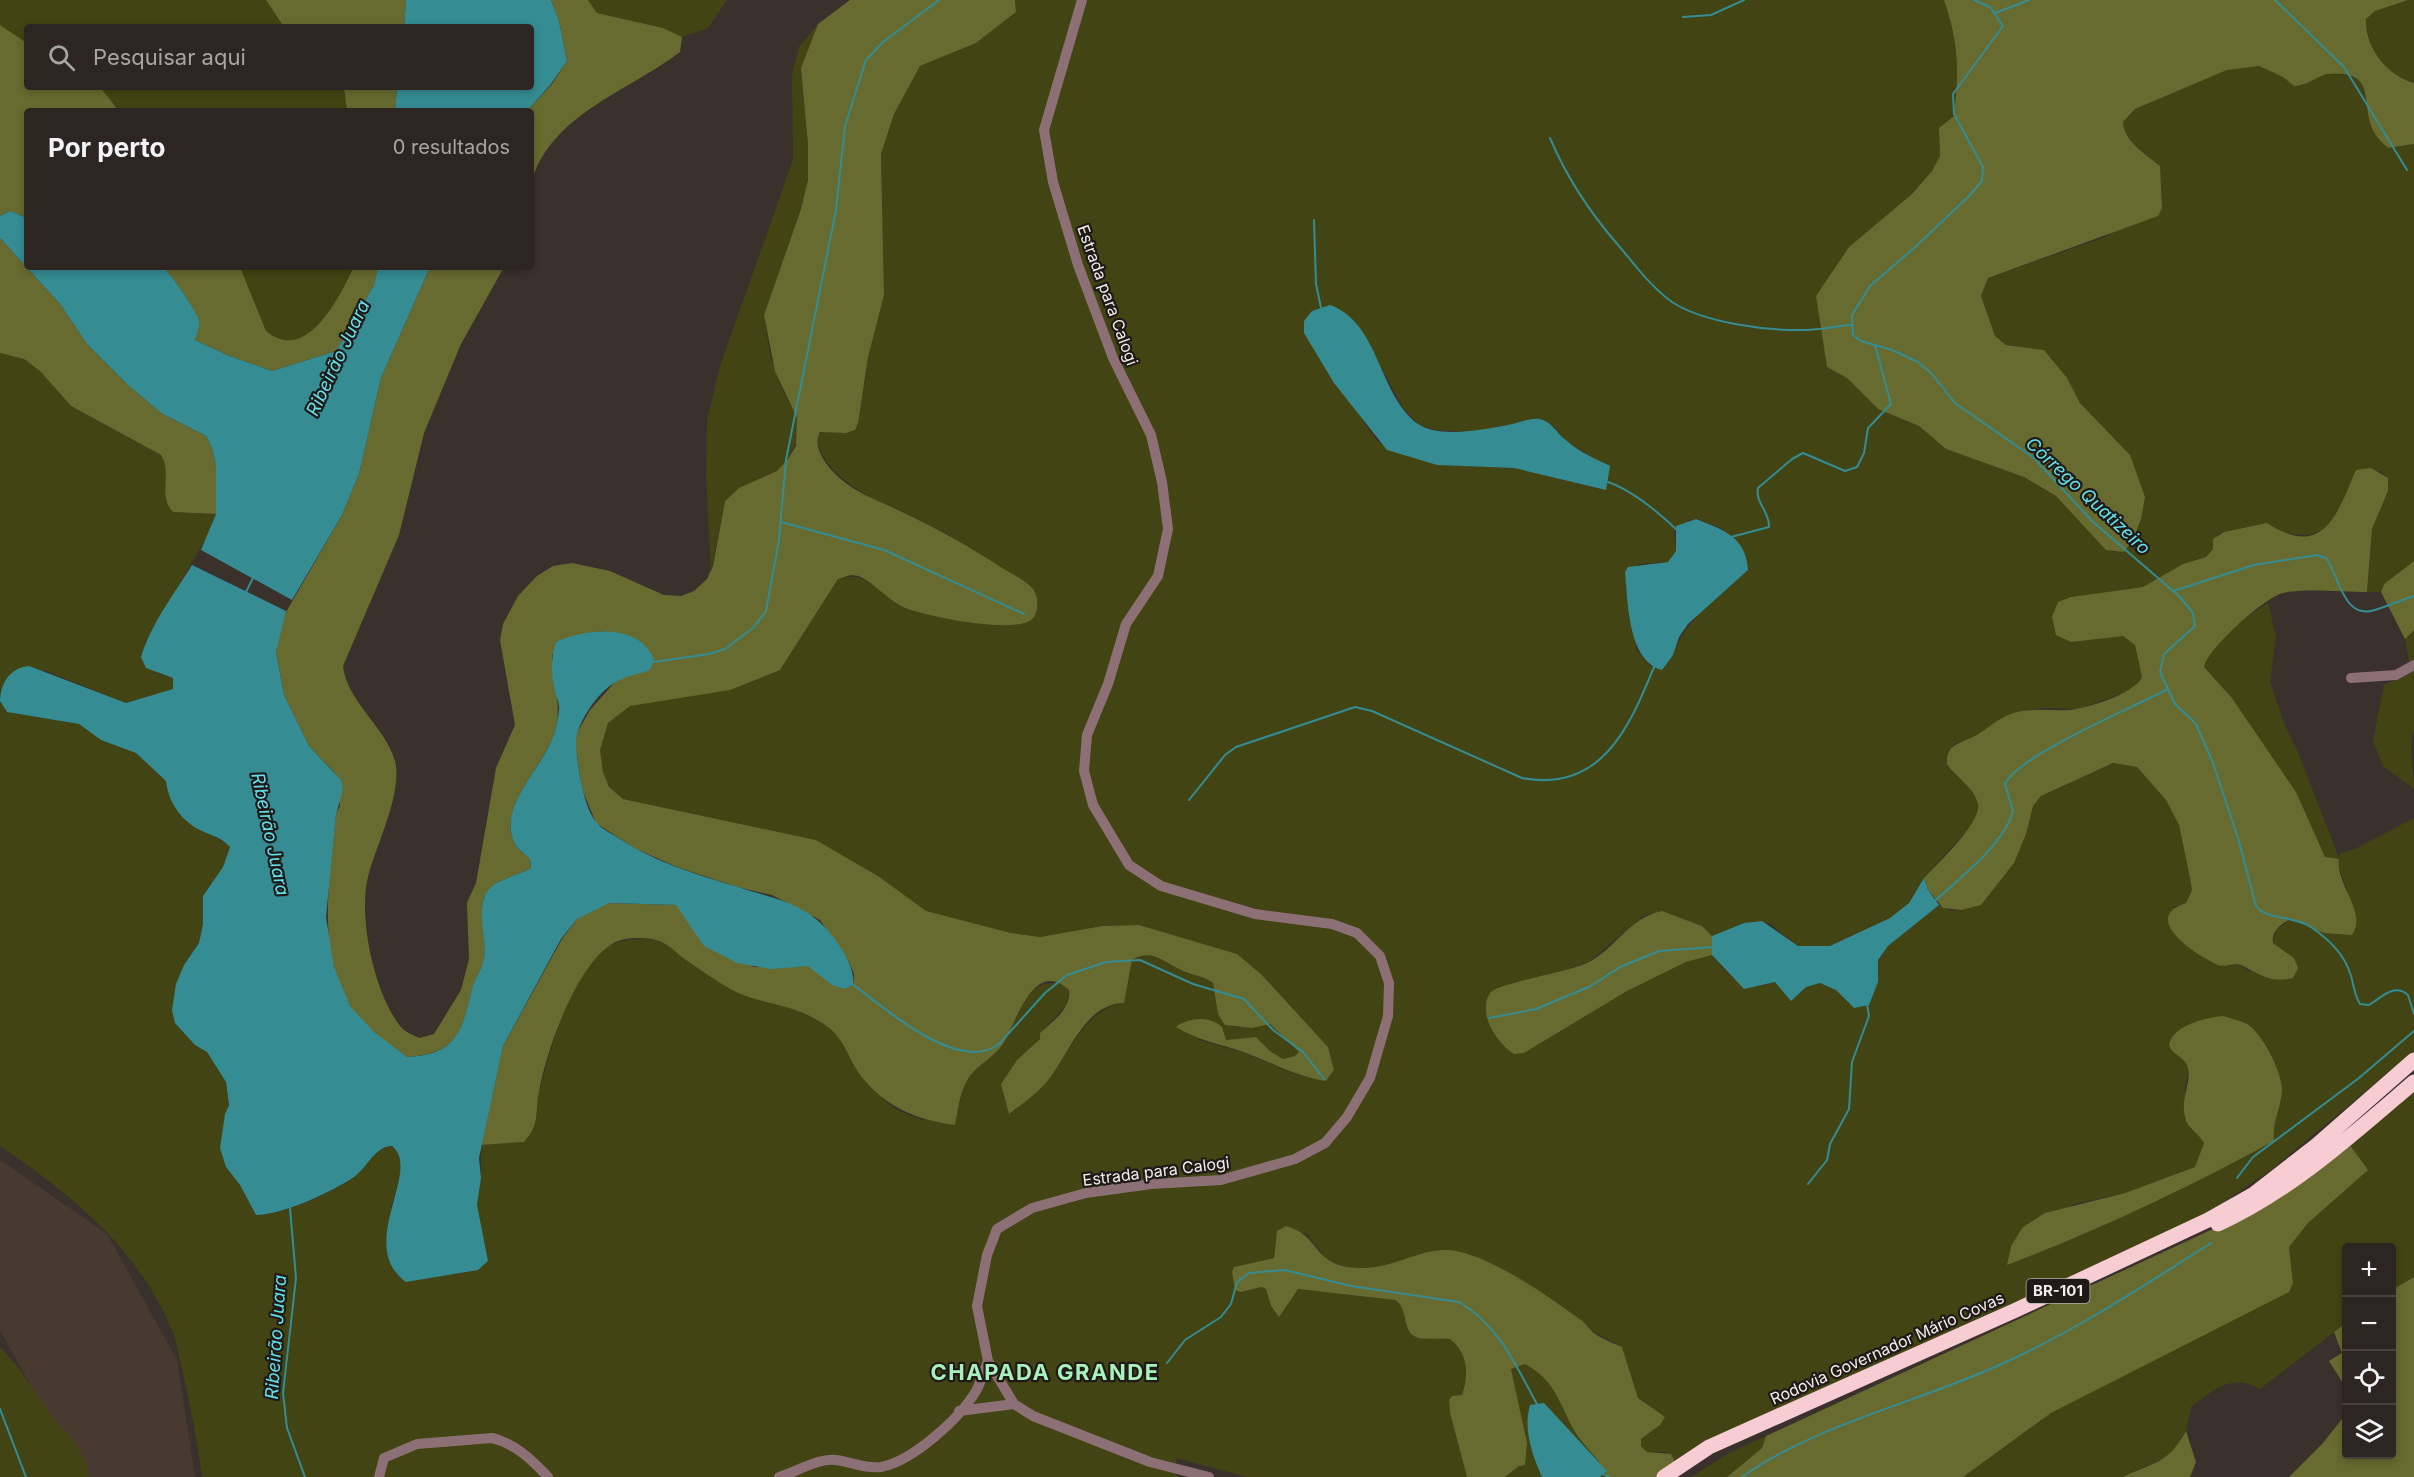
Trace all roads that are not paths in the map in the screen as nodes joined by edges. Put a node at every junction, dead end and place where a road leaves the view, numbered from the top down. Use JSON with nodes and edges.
{"nodes":[{"id":1,"x":1082,"y":0,"type":"edge"},
{"id":2,"x":2414,"y":665,"type":"edge"},
{"id":3,"x":2351,"y":678,"type":"dead end"},
{"id":4,"x":2414,"y":1060,"type":"edge"},
{"id":5,"x":2414,"y":1082,"type":"edge"},
{"id":6,"x":988,"y":1361,"type":"junction"},
{"id":7,"x":1014,"y":1404,"type":"junction"},
{"id":8,"x":959,"y":1410,"type":"junction"},
{"id":9,"x":1178,"y":1473,"type":"edge"},
{"id":10,"x":1672,"y":1475,"type":"edge"},
{"id":11,"x":379,"y":1477,"type":"edge"},
{"id":12,"x":548,"y":1477,"type":"edge"},
{"id":13,"x":779,"y":1477,"type":"edge"},
{"id":14,"x":1209,"y":1477,"type":"edge"}],
"edges":[{"from":1,"to":6,"type":"street","name":"Estrada para Calogi"},
{"from":2,"to":3,"type":"street"},
{"from":4,"to":10,"type":"highway","name":"Rodovia Governador Mário Covas","number":"BR-101"},
{"from":5,"to":10,"type":"highway","name":"Rodovia Governador Mário Covas","number":"BR-101"},
{"from":6,"to":7,"type":"street","name":"Estrada para Calogi"},
{"from":6,"to":8,"type":"street"},
{"from":7,"to":8,"type":"street"},
{"from":7,"to":9,"type":"street","name":"Estrada para Calogi"},
{"from":8,"to":13,"type":"street"},
{"from":9,"to":14,"type":"street","name":"Estrada para Calogi"},
{"from":11,"to":12,"type":"street"}]}
